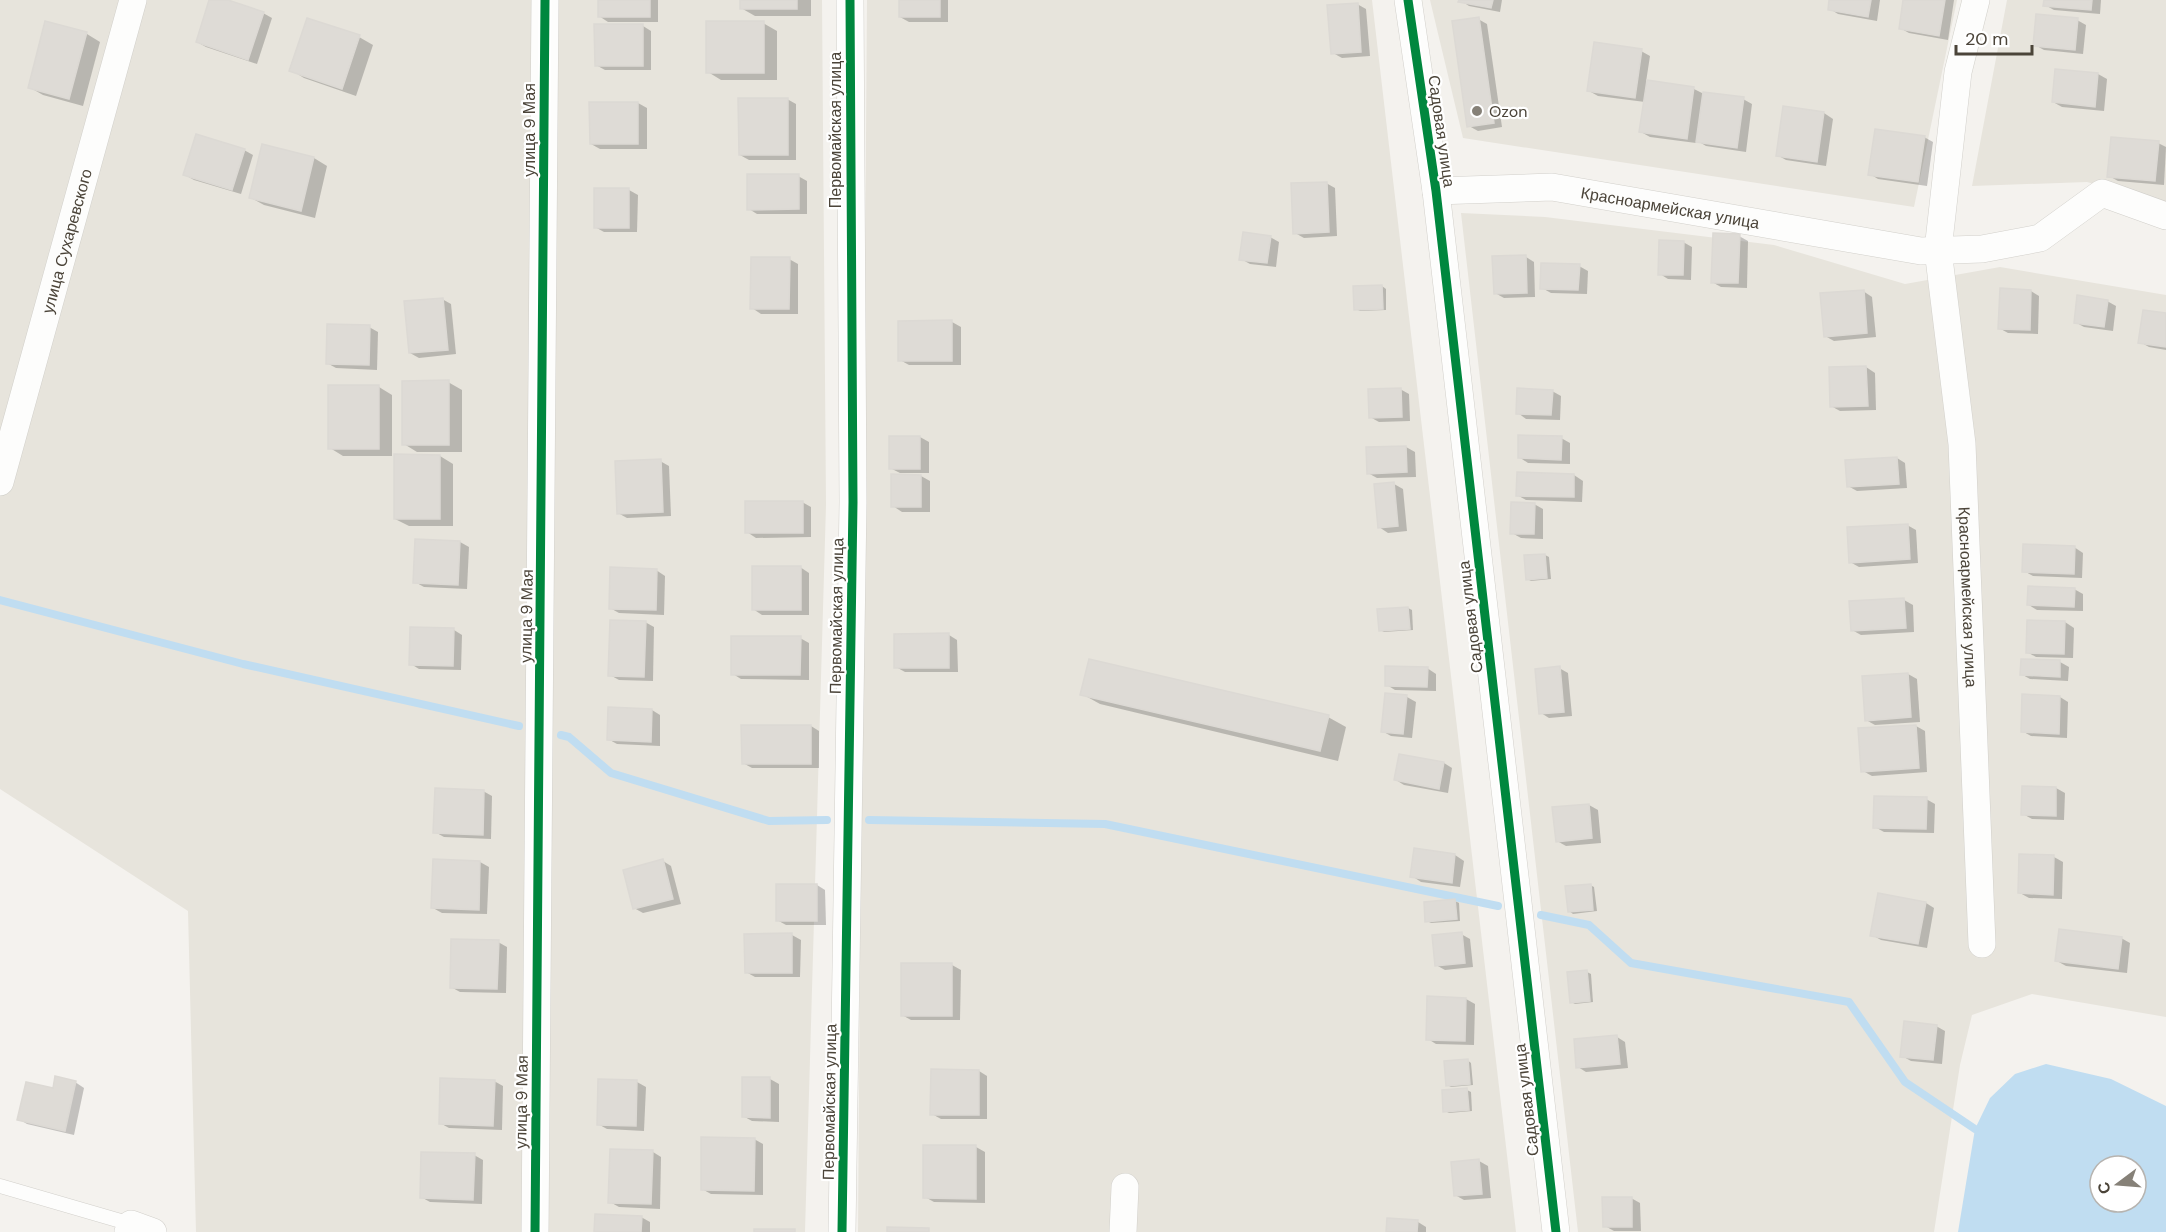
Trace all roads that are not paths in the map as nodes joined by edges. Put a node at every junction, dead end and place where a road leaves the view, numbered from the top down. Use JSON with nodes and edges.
{"nodes":[{"id":1,"x":133,"y":0,"type":"edge"},
{"id":2,"x":545,"y":0,"type":"edge"},
{"id":3,"x":850,"y":0,"type":"edge"},
{"id":4,"x":1408,"y":0,"type":"edge"},
{"id":5,"x":1976,"y":0,"type":"edge"},
{"id":6,"x":1436,"y":191,"type":"junction"},
{"id":7,"x":2166,"y":216,"type":"edge"},
{"id":8,"x":1938,"y":250,"type":"junction"},
{"id":9,"x":0,"y":482,"type":"edge"},
{"id":10,"x":1982,"y":944,"type":"dead end"},
{"id":11,"x":0,"y":1186,"type":"edge"},
{"id":12,"x":1125,"y":1187,"type":"dead end"},
{"id":13,"x":137,"y":1229,"type":"edge"},
{"id":14,"x":535,"y":1232,"type":"edge"},
{"id":15,"x":842,"y":1232,"type":"edge"},
{"id":16,"x":1123,"y":1232,"type":"edge"},
{"id":17,"x":1556,"y":1232,"type":"edge"}],
"edges":[{"from":1,"to":9,"type":"street","name":"улица Сухаревского"},
{"from":2,"to":14,"type":"street","name":"улица 9 Мая"},
{"from":3,"to":15,"type":"street","name":"Первомайская улица"},
{"from":4,"to":6,"type":"street","name":"Садовая улица"},
{"from":5,"to":8,"type":"street"},
{"from":6,"to":8,"type":"street","name":"Красноармейская улица"},
{"from":6,"to":17,"type":"street","name":"Садовая улица"},
{"from":7,"to":8,"type":"street","name":"Красноармейская улица"},
{"from":8,"to":10,"type":"street","name":"Красноармейская улица"},
{"from":11,"to":13,"type":"lane"},
{"from":12,"to":16,"type":"street"}]}
